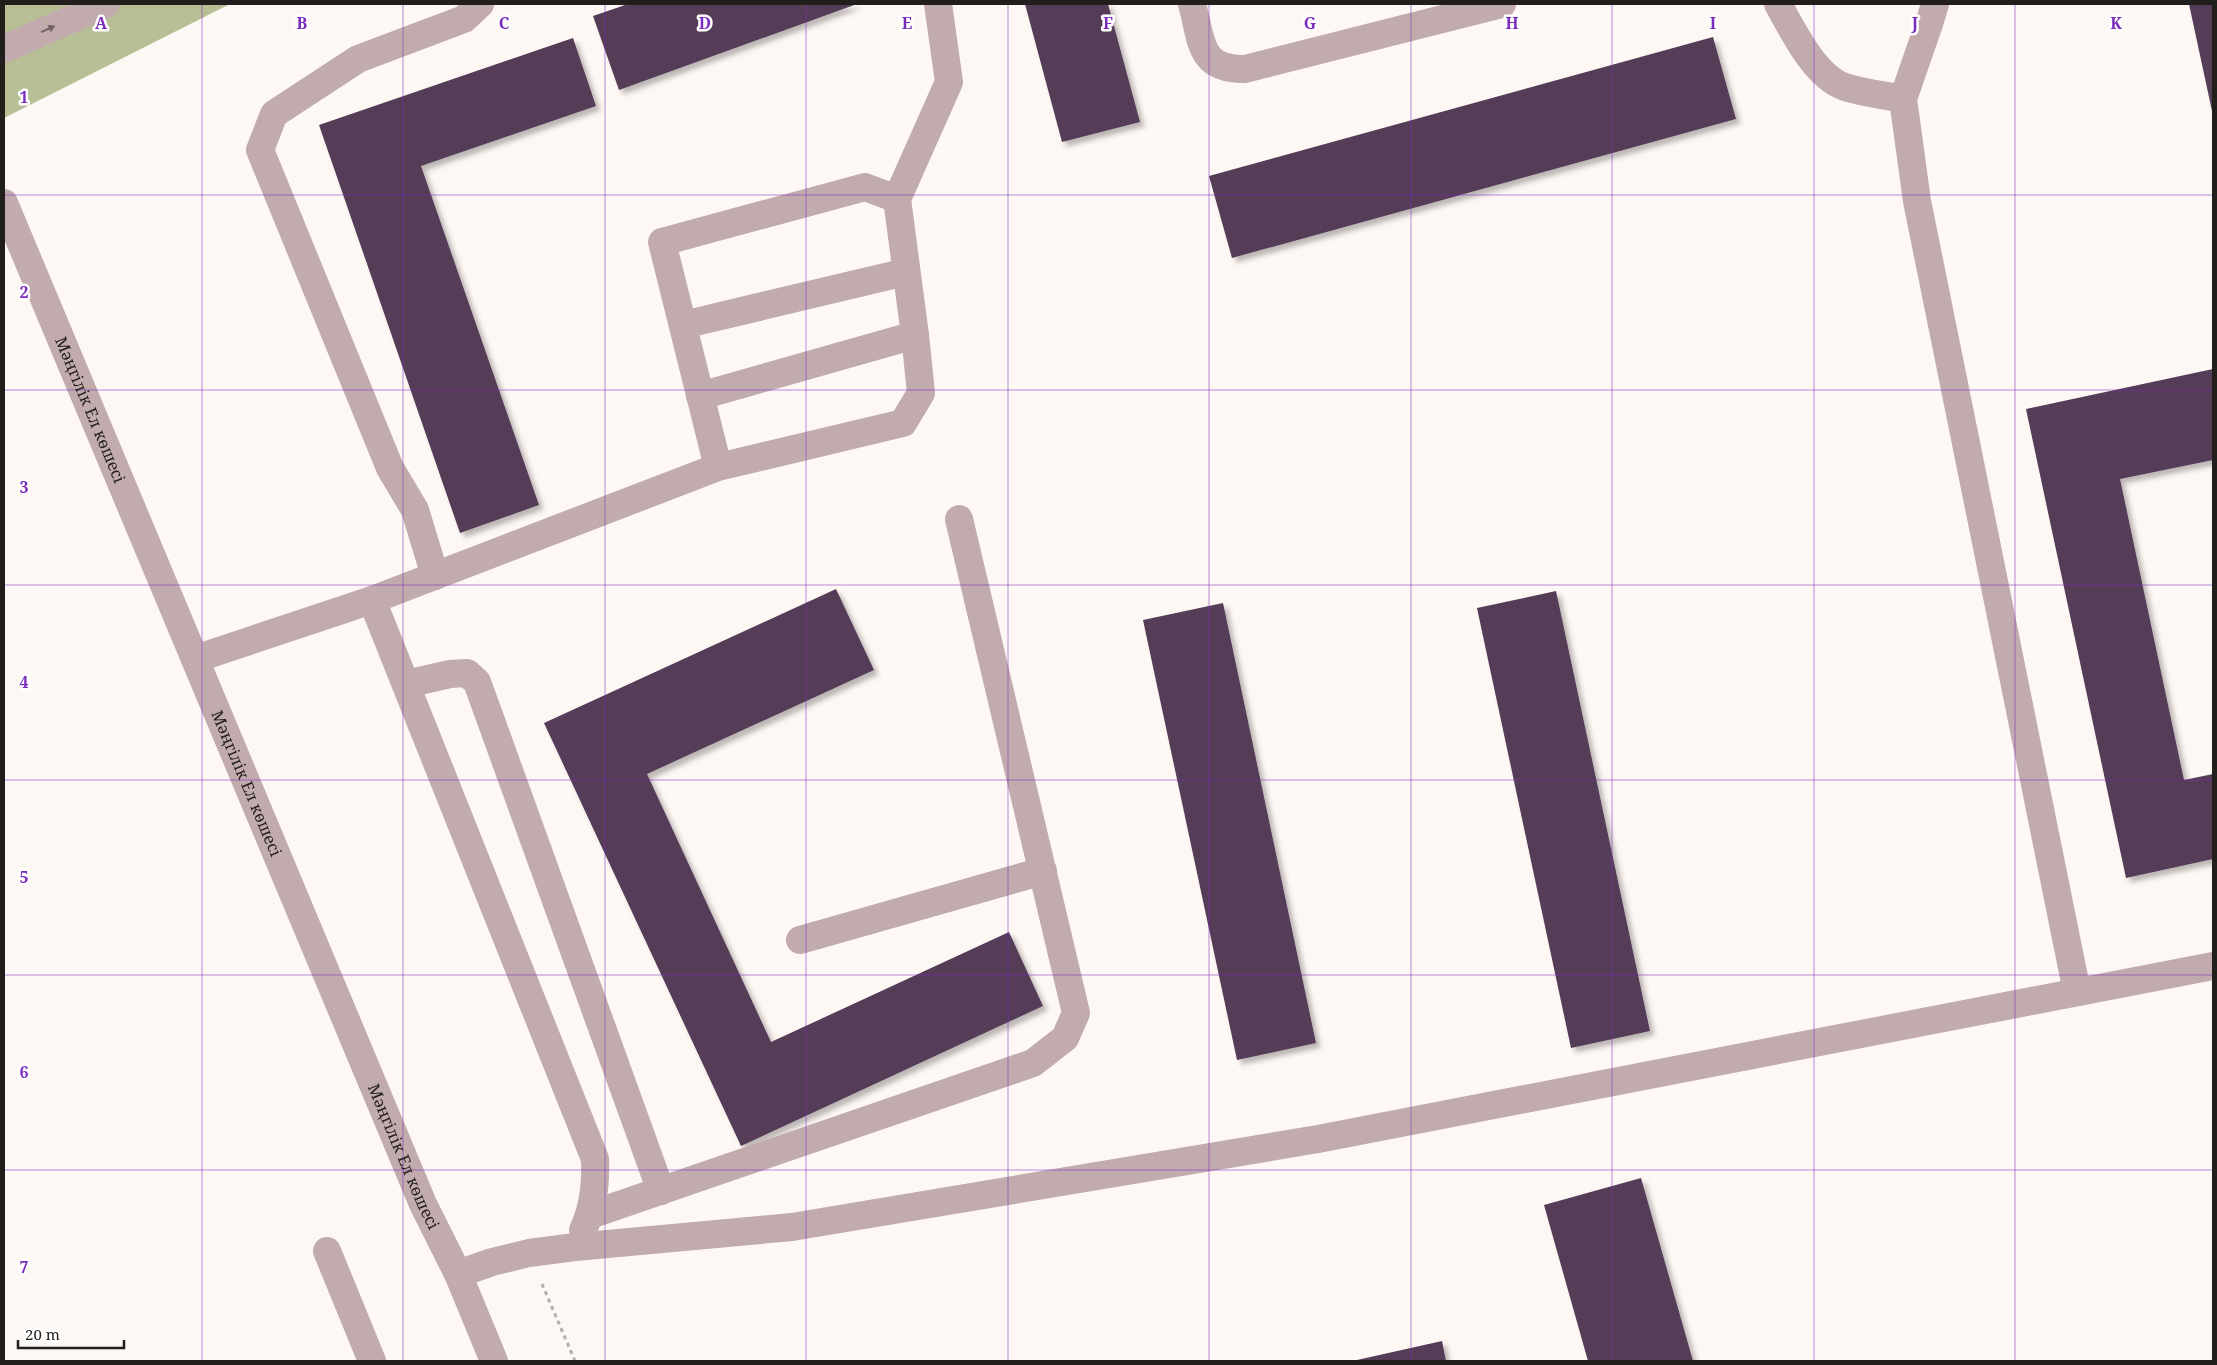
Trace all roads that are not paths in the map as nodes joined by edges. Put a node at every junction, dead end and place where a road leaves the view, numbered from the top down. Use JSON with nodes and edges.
{"nodes":[{"id":1,"x":106,"y":4,"type":"edge"},
{"id":2,"x":480,"y":4,"type":"edge"},
{"id":3,"x":938,"y":4,"type":"edge"},
{"id":4,"x":1192,"y":4,"type":"edge"},
{"id":5,"x":1502,"y":4,"type":"edge"},
{"id":6,"x":1778,"y":4,"type":"edge"},
{"id":7,"x":1934,"y":4,"type":"edge"},
{"id":8,"x":4,"y":49,"type":"edge"},
{"id":9,"x":1903,"y":98,"type":"junction"},
{"id":10,"x":897,"y":199,"type":"junction"},
{"id":11,"x":4,"y":202,"type":"edge"},
{"id":12,"x":906,"y":272,"type":"junction"},
{"id":13,"x":683,"y":325,"type":"junction"},
{"id":14,"x":915,"y":335,"type":"junction"},
{"id":15,"x":700,"y":396,"type":"junction"},
{"id":16,"x":718,"y":467,"type":"junction"},
{"id":17,"x":959,"y":519,"type":"dead end"},
{"id":18,"x":435,"y":576,"type":"junction"},
{"id":19,"x":372,"y":600,"type":"junction"},
{"id":20,"x":195,"y":659,"type":"junction"},
{"id":21,"x":406,"y":684,"type":"junction"},
{"id":22,"x":1043,"y":871,"type":"junction"},
{"id":23,"x":800,"y":940,"type":"dead end"},
{"id":24,"x":2213,"y":966,"type":"edge"},
{"id":25,"x":2077,"y":992,"type":"junction"},
{"id":26,"x":661,"y":1191,"type":"junction"},
{"id":27,"x":590,"y":1215,"type":"junction"},
{"id":28,"x":575,"y":1247,"type":"junction"},
{"id":29,"x":327,"y":1251,"type":"dead end"},
{"id":30,"x":458,"y":1274,"type":"junction"},
{"id":31,"x":372,"y":1361,"type":"edge"},
{"id":32,"x":494,"y":1361,"type":"edge"}],
"edges":[{"from":8,"to":1,"type":"street","one_way":true},
{"from":2,"to":18,"type":"street"},
{"from":3,"to":10,"type":"street"},
{"from":4,"to":5,"type":"street"},
{"from":6,"to":9,"type":"street"},
{"from":7,"to":9,"type":"street"},
{"from":9,"to":25,"type":"street"},
{"from":10,"to":12,"type":"street"},
{"from":10,"to":13,"type":"street"},
{"from":11,"to":20,"type":"street","name":"Мәңгілік Ел көшесі"},
{"from":12,"to":13,"type":"street"},
{"from":12,"to":14,"type":"street"},
{"from":13,"to":15,"type":"street"},
{"from":14,"to":15,"type":"street"},
{"from":14,"to":16,"type":"street"},
{"from":15,"to":16,"type":"street"},
{"from":16,"to":18,"type":"street"},
{"from":17,"to":22,"type":"street"},
{"from":18,"to":19,"type":"street"},
{"from":19,"to":20,"type":"street"},
{"from":19,"to":21,"type":"street"},
{"from":20,"to":30,"type":"street","name":"Мәңгілік Ел көшесі"},
{"from":21,"to":26,"type":"street"},
{"from":21,"to":27,"type":"street"},
{"from":22,"to":23,"type":"street"},
{"from":22,"to":26,"type":"street"},
{"from":24,"to":25,"type":"street"},
{"from":25,"to":28,"type":"street"},
{"from":26,"to":27,"type":"street"},
{"from":27,"to":28,"type":"street"},
{"from":28,"to":30,"type":"street"},
{"from":29,"to":31,"type":"street"},
{"from":30,"to":32,"type":"street","name":"Мәңгілік Ел көшесі"}]}
